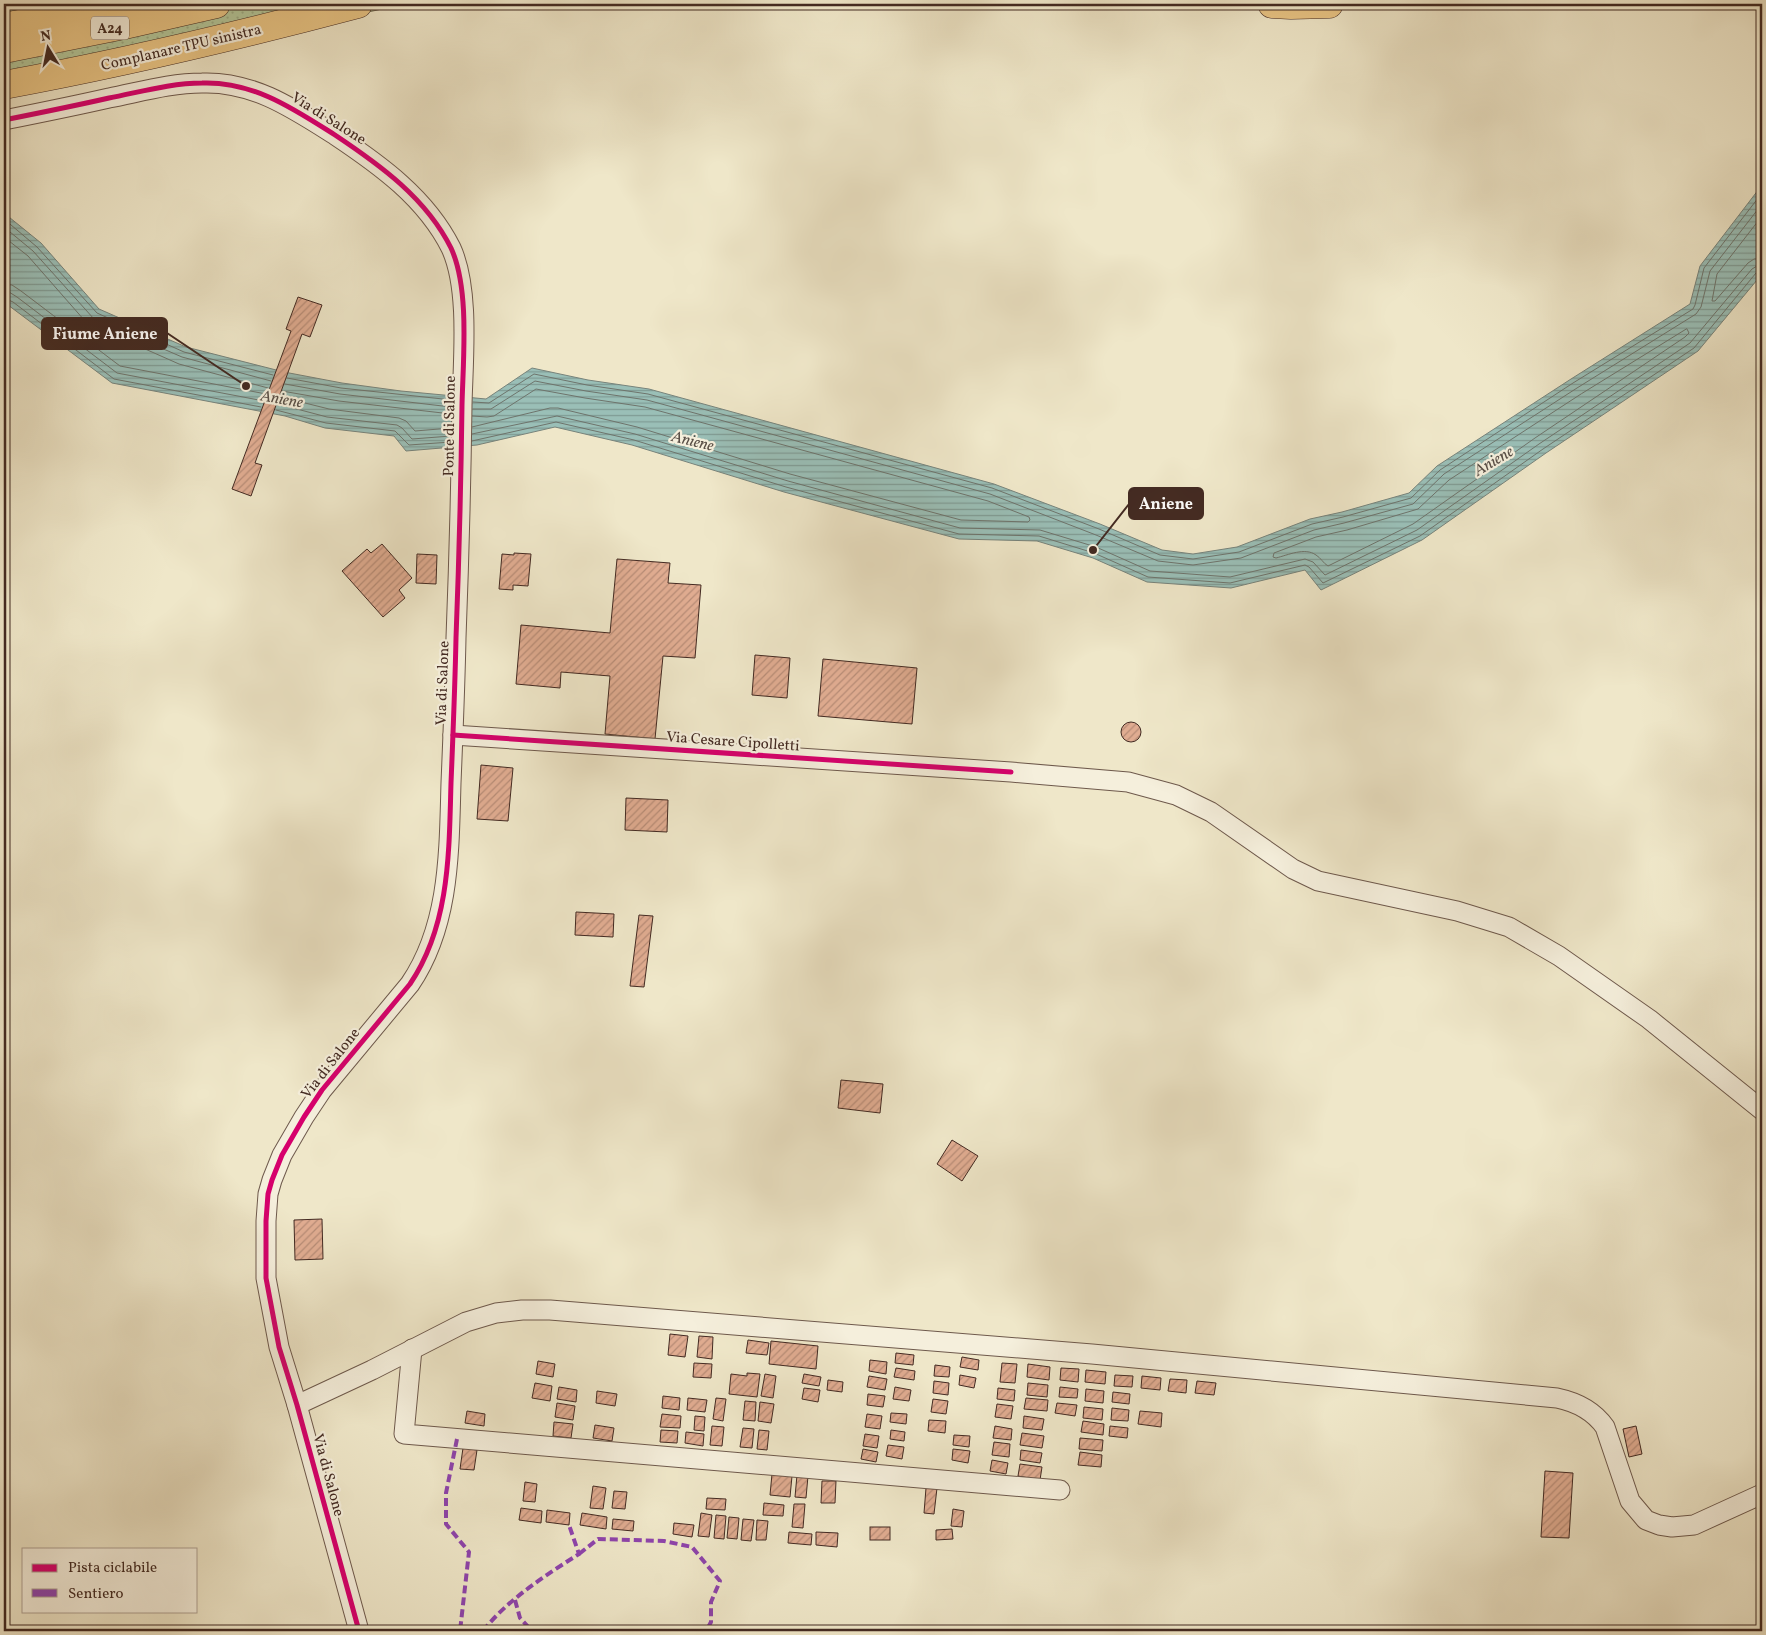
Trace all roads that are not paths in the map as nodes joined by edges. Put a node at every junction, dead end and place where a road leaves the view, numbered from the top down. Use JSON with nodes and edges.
{"nodes":[{"id":1,"x":122,"y":4,"type":"edge"},
{"id":2,"x":216,"y":4,"type":"edge"},
{"id":3,"x":358,"y":4,"type":"edge"},
{"id":4,"x":1272,"y":4,"type":"edge"},
{"id":5,"x":1328,"y":4,"type":"edge"},
{"id":6,"x":4,"y":27,"type":"edge"},
{"id":7,"x":4,"y":49,"type":"edge"},
{"id":8,"x":4,"y":85,"type":"edge"},
{"id":9,"x":4,"y":120,"type":"edge"},
{"id":10,"x":463,"y":342,"type":"joint"},
{"id":11,"x":460,"y":510,"type":"joint"},
{"id":12,"x":453,"y":735,"type":"junction"},
{"id":13,"x":1762,"y":1110,"type":"edge"},
{"id":14,"x":412,"y":1349,"type":"junction"},
{"id":15,"x":297,"y":1405,"type":"junction"},
{"id":16,"x":1060,"y":1490,"type":"dead end"},
{"id":17,"x":1762,"y":1494,"type":"edge"},
{"id":18,"x":359,"y":1631,"type":"edge"}],
"edges":[{"from":1,"to":6,"type":"highway","number":"A24"},
{"from":2,"to":7,"type":"highway","number":"A24"},
{"from":3,"to":8,"type":"highway","name":"Complanare TPU sinistra"},
{"from":4,"to":5,"type":"highway"},
{"from":9,"to":10,"type":"street","name":"Via di Salone"},
{"from":10,"to":11,"type":"street","name":"Ponte di Salone"},
{"from":11,"to":12,"type":"street","name":"Via di Salone"},
{"from":12,"to":13,"type":"street","name":"Via Cesare Cipolletti"},
{"from":12,"to":15,"type":"street","name":"Via di Salone"},
{"from":14,"to":15,"type":"street"},
{"from":14,"to":16,"type":"street"},
{"from":14,"to":17,"type":"street"},
{"from":15,"to":18,"type":"street","name":"Via di Salone"}]}
